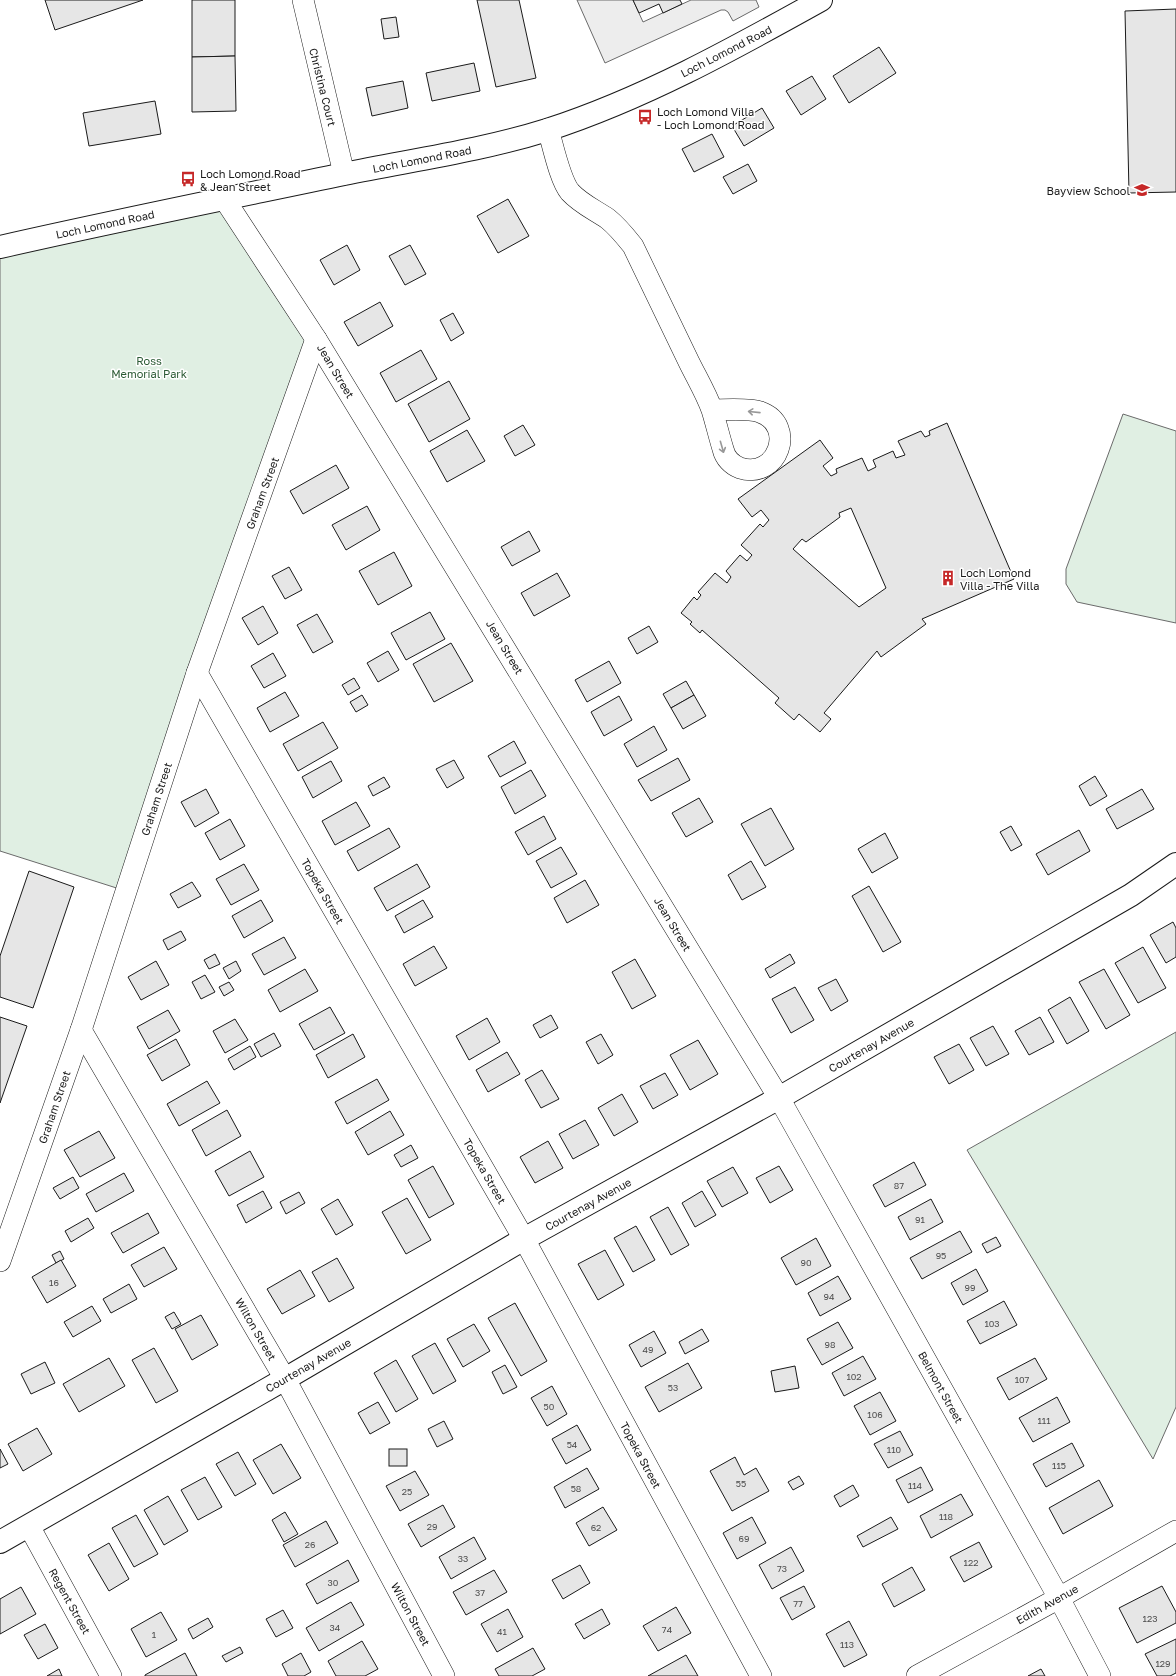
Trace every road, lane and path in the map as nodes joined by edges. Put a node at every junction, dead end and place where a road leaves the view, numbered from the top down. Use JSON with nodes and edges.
{"nodes":[{"id":1,"x":302,"y":0,"type":"edge"},
{"id":2,"x":821,"y":0,"type":"edge"},
{"id":3,"x":548,"y":129,"type":"junction"},
{"id":4,"x":344,"y":174,"type":"junction"},
{"id":5,"x":225,"y":200,"type":"junction"},
{"id":6,"x":0,"y":247,"type":"edge"},
{"id":7,"x":316,"y":339,"type":"junction"},
{"id":8,"x":712,"y":410,"type":"dead end"},
{"id":9,"x":197,"y":674,"type":"junction"},
{"id":10,"x":1176,"y":864,"type":"edge"},
{"id":11,"x":81,"y":1030,"type":"junction"},
{"id":12,"x":779,"y":1098,"type":"junction"},
{"id":13,"x":524,"y":1239,"type":"junction"},
{"id":14,"x":0,"y":1261,"type":"edge"},
{"id":15,"x":285,"y":1379,"type":"junction"},
{"id":16,"x":29,"y":1526,"type":"junction"},
{"id":17,"x":1176,"y":1531,"type":"edge"},
{"id":18,"x":0,"y":1542,"type":"edge"},
{"id":19,"x":1059,"y":1598,"type":"junction"},
{"id":20,"x":111,"y":1676,"type":"edge"},
{"id":21,"x":444,"y":1676,"type":"edge"},
{"id":22,"x":761,"y":1676,"type":"edge"},
{"id":23,"x":916,"y":1676,"type":"edge"},
{"id":24,"x":1100,"y":1676,"type":"edge"}],
"edges":[{"from":1,"to":4,"type":"street","name":"Christina Court"},
{"from":2,"to":3,"type":"street","name":"Loch Lomond Road"},
{"from":3,"to":4,"type":"street","name":"Loch Lomond Road"},
{"from":3,"to":8,"type":"street"},
{"from":4,"to":5,"type":"street","name":"Loch Lomond Road"},
{"from":5,"to":6,"type":"street","name":"Loch Lomond Road"},
{"from":5,"to":7,"type":"street","name":"Jean Street"},
{"from":7,"to":9,"type":"street","name":"Graham Street"},
{"from":7,"to":12,"type":"street","name":"Jean Street"},
{"from":9,"to":11,"type":"street","name":"Graham Street"},
{"from":9,"to":13,"type":"street","name":"Topeka Street"},
{"from":10,"to":12,"type":"street","name":"Courtenay Avenue"},
{"from":11,"to":14,"type":"street","name":"Graham Street"},
{"from":11,"to":15,"type":"street","name":"Wilton Street"},
{"from":12,"to":13,"type":"street","name":"Courtenay Avenue"},
{"from":12,"to":19,"type":"street","name":"Belmont Street"},
{"from":13,"to":15,"type":"street","name":"Courtenay Avenue"},
{"from":13,"to":22,"type":"street","name":"Topeka Street"},
{"from":15,"to":16,"type":"street","name":"Courtenay Avenue"},
{"from":15,"to":21,"type":"street","name":"Wilton Street"},
{"from":16,"to":18,"type":"street","name":"Courtenay Avenue"},
{"from":16,"to":20,"type":"street","name":"Regent Street"},
{"from":17,"to":19,"type":"street","name":"Edith Avenue"},
{"from":19,"to":23,"type":"street","name":"Edith Avenue"},
{"from":19,"to":24,"type":"street","name":"Belmont Street"}]}
